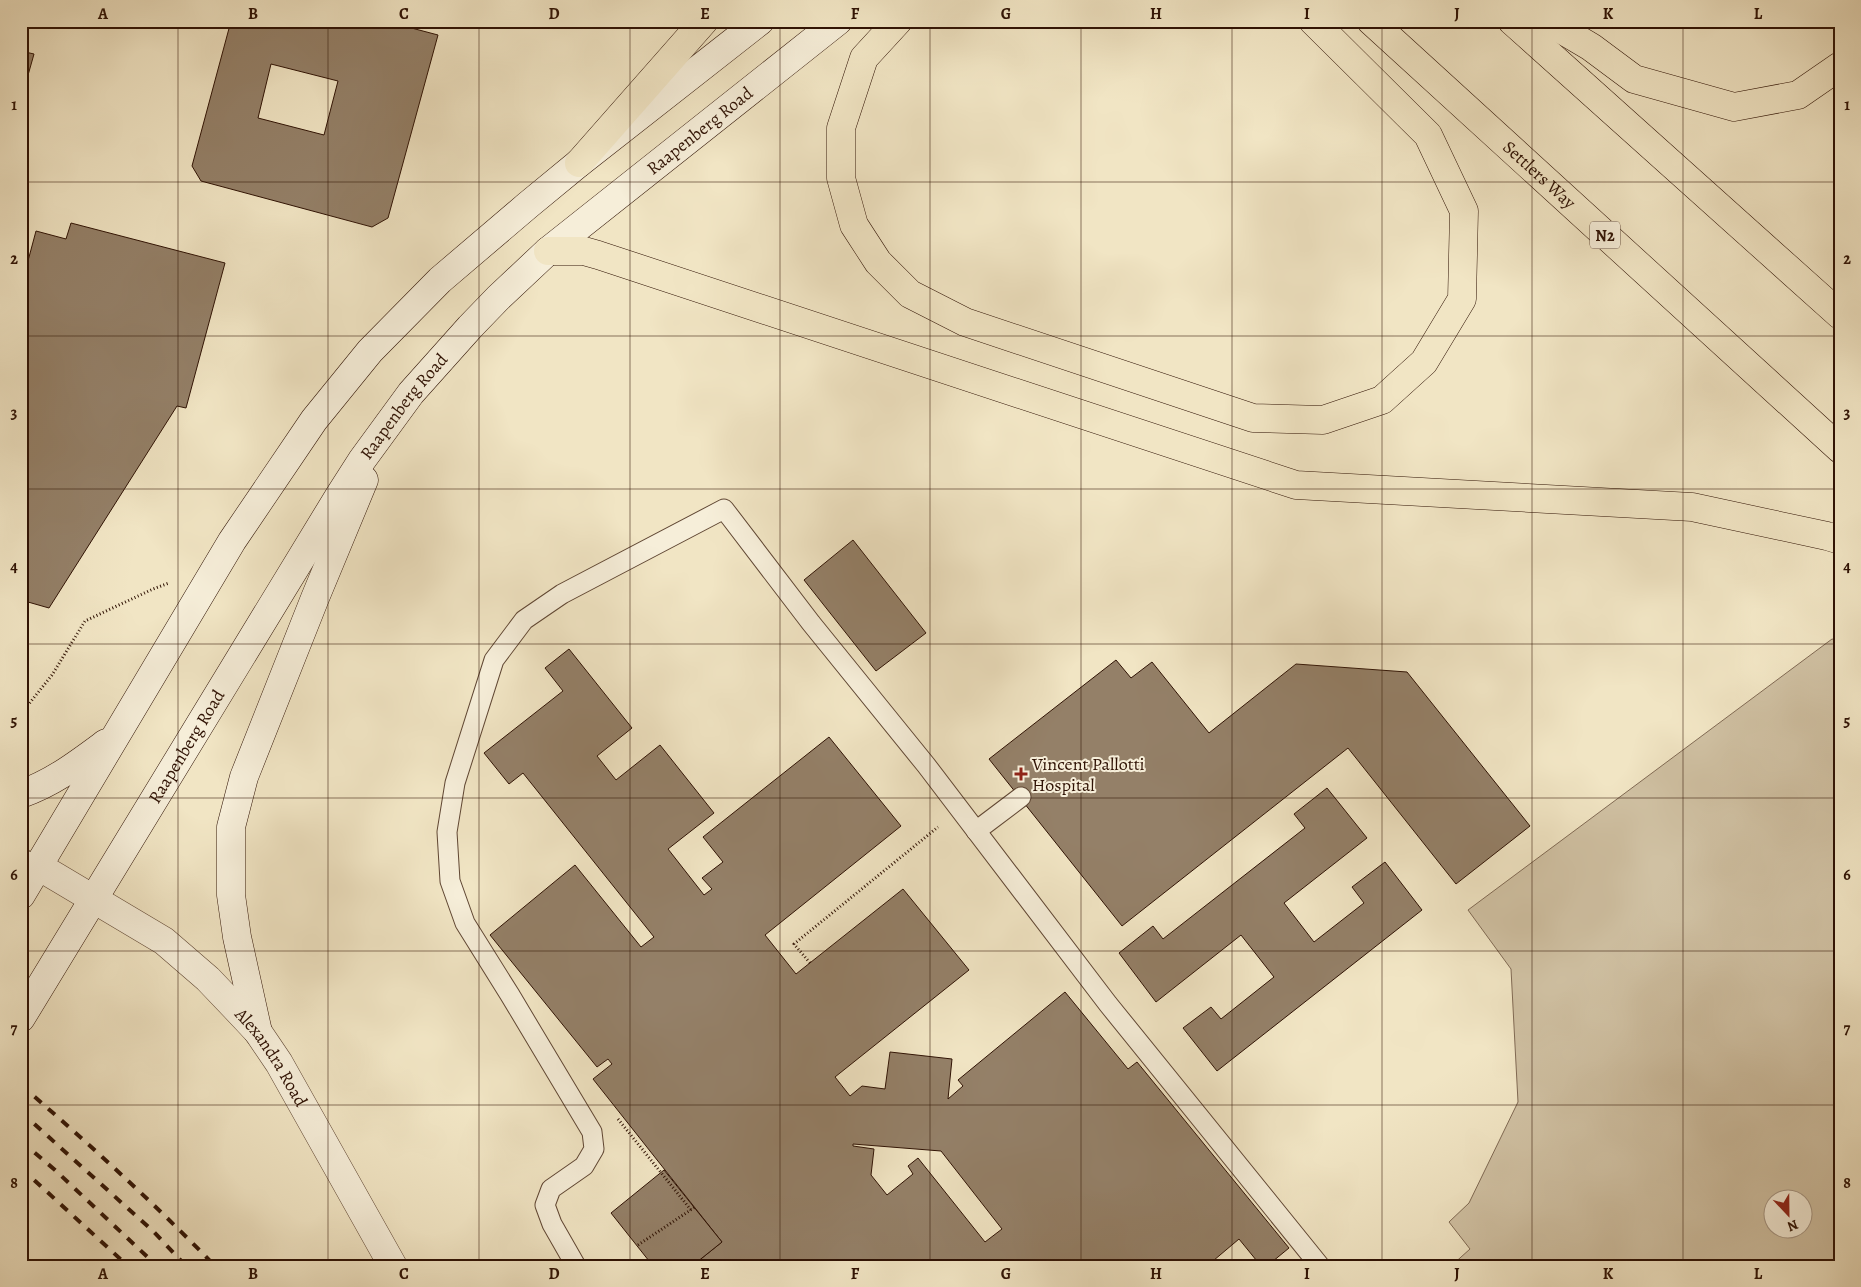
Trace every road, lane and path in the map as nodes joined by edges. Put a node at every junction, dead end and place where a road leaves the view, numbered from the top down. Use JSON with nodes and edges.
{"nodes":[{"id":1,"x":704,"y":21,"type":"edge"},
{"id":2,"x":760,"y":21,"type":"edge"},
{"id":3,"x":838,"y":21,"type":"edge"},
{"id":4,"x":898,"y":21,"type":"edge"},
{"id":5,"x":1312,"y":21,"type":"edge"},
{"id":6,"x":1371,"y":21,"type":"edge"},
{"id":7,"x":1512,"y":21,"type":"edge"},
{"id":8,"x":1547,"y":21,"type":"edge"},
{"id":9,"x":1840,"y":66,"type":"edge"},
{"id":10,"x":579,"y":163,"type":"junction"},
{"id":11,"x":548,"y":251,"type":"junction"},
{"id":12,"x":1840,"y":315,"type":"edge"},
{"id":13,"x":388,"y":424,"type":"junction"},
{"id":14,"x":1840,"y":449,"type":"edge"},
{"id":15,"x":1840,"y":540,"type":"edge"},
{"id":16,"x":177,"y":580,"type":"dead end"},
{"id":17,"x":21,"y":709,"type":"edge"},
{"id":18,"x":117,"y":734,"type":"junction"},
{"id":19,"x":21,"y":794,"type":"edge"},
{"id":20,"x":1020,"y":797,"type":"dead end"},
{"id":21,"x":960,"y":809,"type":"junction"},
{"id":22,"x":976,"y":831,"type":"junction"},
{"id":23,"x":30,"y":862,"type":"edge"},
{"id":24,"x":21,"y":895,"type":"edge"},
{"id":25,"x":94,"y":899,"type":"junction"},
{"id":26,"x":810,"y":963,"type":"dead end"},
{"id":27,"x":27,"y":1008,"type":"edge"},
{"id":28,"x":258,"y":1032,"type":"junction"},
{"id":29,"x":26,"y":1048,"type":"dead end"},
{"id":30,"x":21,"y":1056,"type":"edge"},
{"id":31,"x":661,"y":1172,"type":"dead end"},
{"id":32,"x":638,"y":1245,"type":"dead end"},
{"id":33,"x":393,"y":1266,"type":"edge"},
{"id":34,"x":576,"y":1266,"type":"edge"},
{"id":35,"x":1320,"y":1266,"type":"edge"}],
"edges":[{"from":1,"to":10,"type":"highway"},
{"from":2,"to":10,"type":"main road"},
{"from":3,"to":11,"type":"main road","name":"Raapenberg Road"},
{"from":4,"to":5,"type":"highway"},
{"from":6,"to":14,"type":"highway","name":"Settlers Way","number":"N2"},
{"from":7,"to":12,"type":"highway"},
{"from":8,"to":9,"type":"highway"},
{"from":10,"to":18,"type":"main road"},
{"from":11,"to":13,"type":"main road","name":"Raapenberg Road"},
{"from":11,"to":15,"type":"highway"},
{"from":13,"to":25,"type":"main road","name":"Raapenberg Road"},
{"from":13,"to":28,"type":"main road"},
{"from":16,"to":17,"type":"path"},
{"from":18,"to":19,"type":"main road"},
{"from":18,"to":23,"type":"main road"},
{"from":20,"to":22,"type":"lane"},
{"from":21,"to":22,"type":"lane"},
{"from":21,"to":26,"type":"path"},
{"from":21,"to":34,"type":"lane"},
{"from":22,"to":35,"type":"lane"},
{"from":23,"to":24,"type":"main road"},
{"from":23,"to":25,"type":"main road","name":"Alexandra Road"},
{"from":25,"to":27,"type":"main road","name":"Raapenberg Road"},
{"from":25,"to":28,"type":"main road","name":"Alexandra Road"},
{"from":28,"to":33,"type":"main road","name":"Alexandra Road"},
{"from":29,"to":30,"type":"path"},
{"from":31,"to":32,"type":"path"}]}
